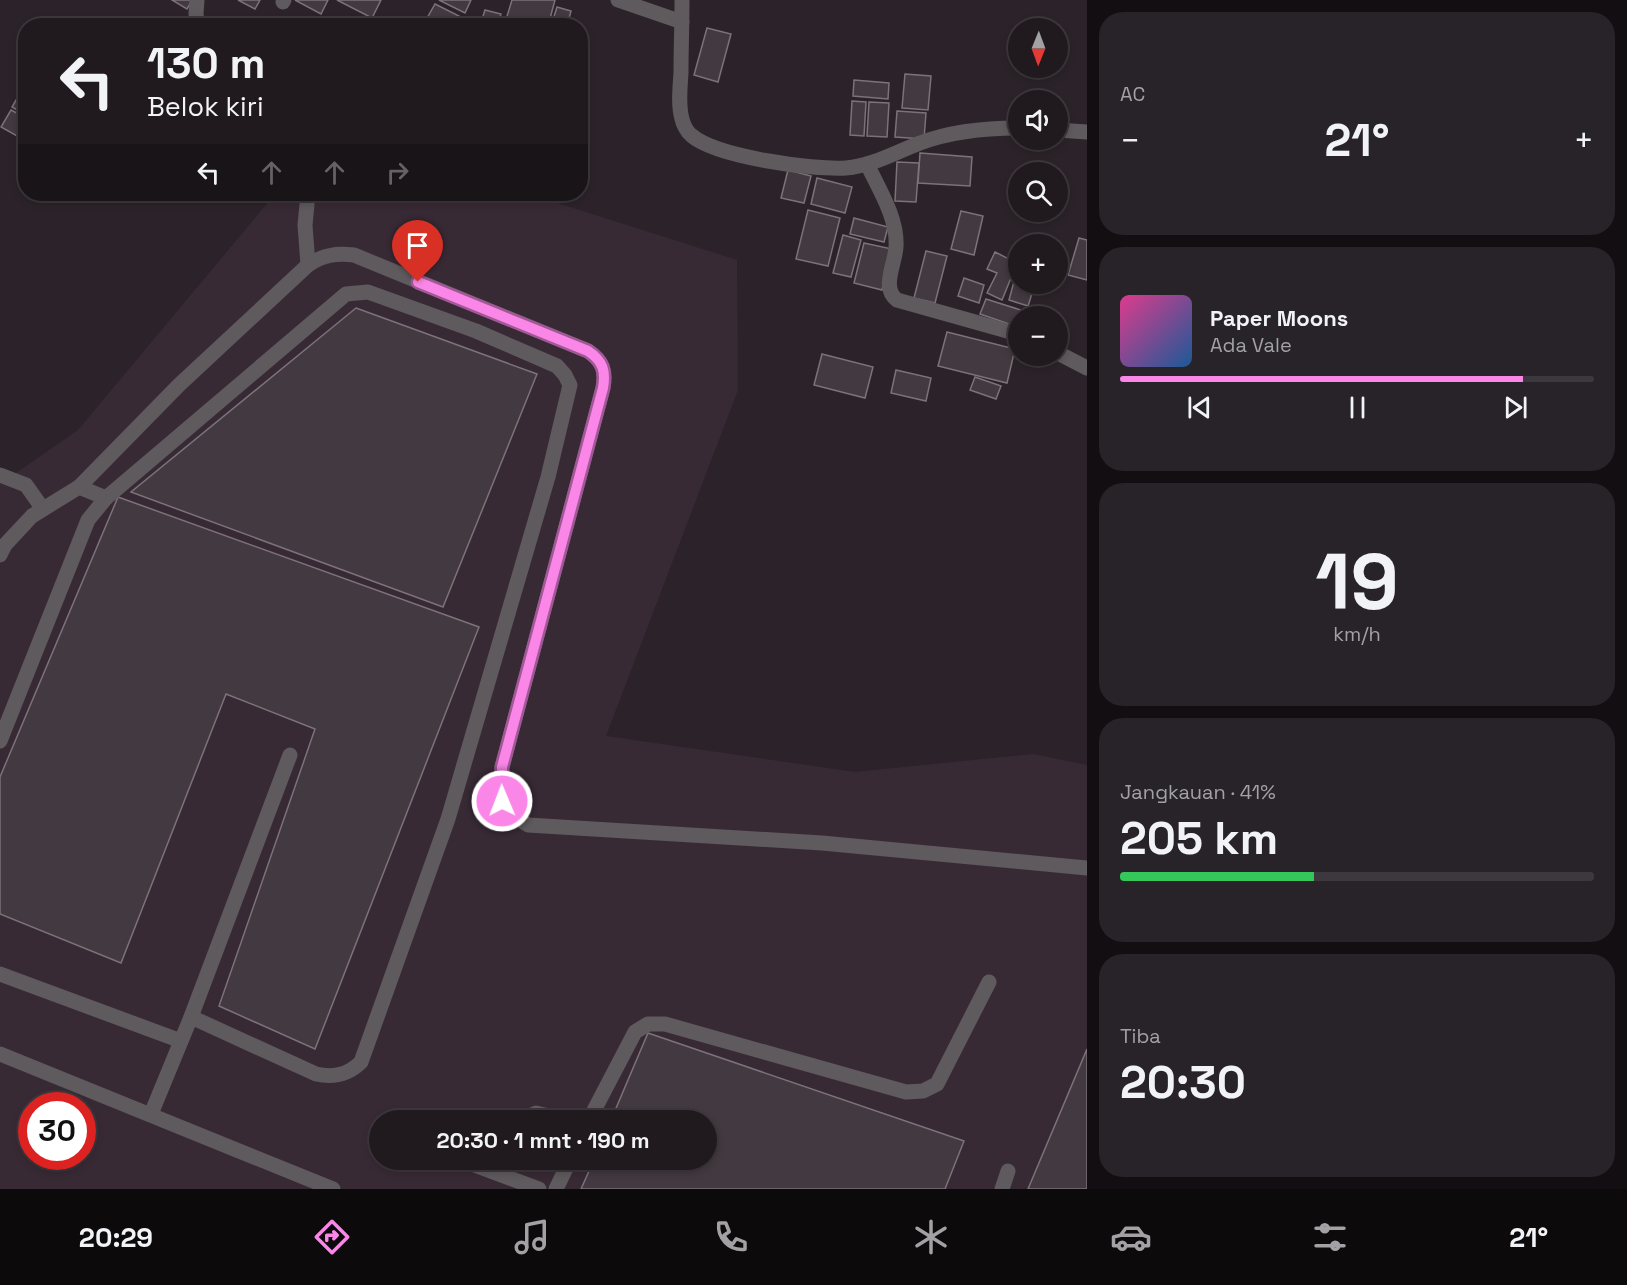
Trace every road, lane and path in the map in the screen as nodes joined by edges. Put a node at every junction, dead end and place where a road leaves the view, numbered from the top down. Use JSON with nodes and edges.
{"nodes":[{"id":1,"x":197,"y":0,"type":"edge"},
{"id":2,"x":618,"y":0,"type":"edge"},
{"id":3,"x":682,"y":0,"type":"edge"},
{"id":4,"x":197,"y":18,"type":"edge"},
{"id":5,"x":682,"y":22,"type":"junction"},
{"id":6,"x":1008,"y":128,"type":"edge"},
{"id":7,"x":1068,"y":131,"type":"edge"},
{"id":8,"x":1087,"y":132,"type":"edge"},
{"id":9,"x":867,"y":164,"type":"junction"},
{"id":10,"x":307,"y":201,"type":"edge"},
{"id":11,"x":308,"y":265,"type":"junction"},
{"id":12,"x":1008,"y":331,"type":"edge"},
{"id":13,"x":1068,"y":358,"type":"edge"},
{"id":14,"x":1087,"y":368,"type":"edge"},
{"id":15,"x":104,"y":459,"type":"junction"},
{"id":16,"x":0,"y":475,"type":"edge"},
{"id":17,"x":79,"y":487,"type":"junction"},
{"id":18,"x":106,"y":498,"type":"junction"},
{"id":19,"x":59,"y":499,"type":"junction"},
{"id":20,"x":43,"y":509,"type":"junction"},
{"id":21,"x":0,"y":555,"type":"edge"},
{"id":22,"x":0,"y":741,"type":"edge"},
{"id":23,"x":290,"y":755,"type":"dead end"},
{"id":24,"x":1087,"y":868,"type":"edge"},
{"id":25,"x":0,"y":974,"type":"edge"},
{"id":26,"x":988,"y":982,"type":"dead end"},
{"id":27,"x":191,"y":1017,"type":"junction"},
{"id":28,"x":181,"y":1041,"type":"junction"},
{"id":29,"x":0,"y":1054,"type":"edge"},
{"id":30,"x":594,"y":1110,"type":"edge"},
{"id":31,"x":151,"y":1114,"type":"junction"},
{"id":32,"x":487,"y":1170,"type":"edge"},
{"id":33,"x":503,"y":1170,"type":"edge"},
{"id":34,"x":565,"y":1170,"type":"edge"},
{"id":35,"x":1008,"y":1171,"type":"dead end"},
{"id":36,"x":501,"y":1175,"type":"junction"},
{"id":37,"x":333,"y":1189,"type":"edge"},
{"id":38,"x":539,"y":1189,"type":"edge"},
{"id":39,"x":556,"y":1189,"type":"edge"},
{"id":40,"x":1002,"y":1189,"type":"edge"}],
"edges":[{"from":1,"to":4,"type":"street"},
{"from":2,"to":5,"type":"street"},
{"from":3,"to":5,"type":"street"},
{"from":5,"to":9,"type":"street"},
{"from":6,"to":9,"type":"street"},
{"from":7,"to":8,"type":"street"},
{"from":9,"to":12,"type":"street"},
{"from":10,"to":11,"type":"street"},
{"from":11,"to":15,"type":"street"},
{"from":11,"to":24,"type":"street"},
{"from":13,"to":14,"type":"street"},
{"from":15,"to":17,"type":"street"},
{"from":15,"to":19,"type":"street"},
{"from":16,"to":20,"type":"street"},
{"from":17,"to":18,"type":"street"},
{"from":17,"to":19,"type":"street"},
{"from":18,"to":22,"type":"street"},
{"from":18,"to":27,"type":"street"},
{"from":19,"to":20,"type":"street"},
{"from":20,"to":21,"type":"street"},
{"from":23,"to":27,"type":"street"},
{"from":25,"to":28,"type":"street"},
{"from":26,"to":30,"type":"street"},
{"from":27,"to":28,"type":"street"},
{"from":28,"to":31,"type":"street"},
{"from":29,"to":31,"type":"street"},
{"from":31,"to":37,"type":"street"},
{"from":32,"to":36,"type":"street"},
{"from":33,"to":36,"type":"street"},
{"from":34,"to":39,"type":"street"},
{"from":35,"to":40,"type":"street"},
{"from":36,"to":38,"type":"street"}]}
